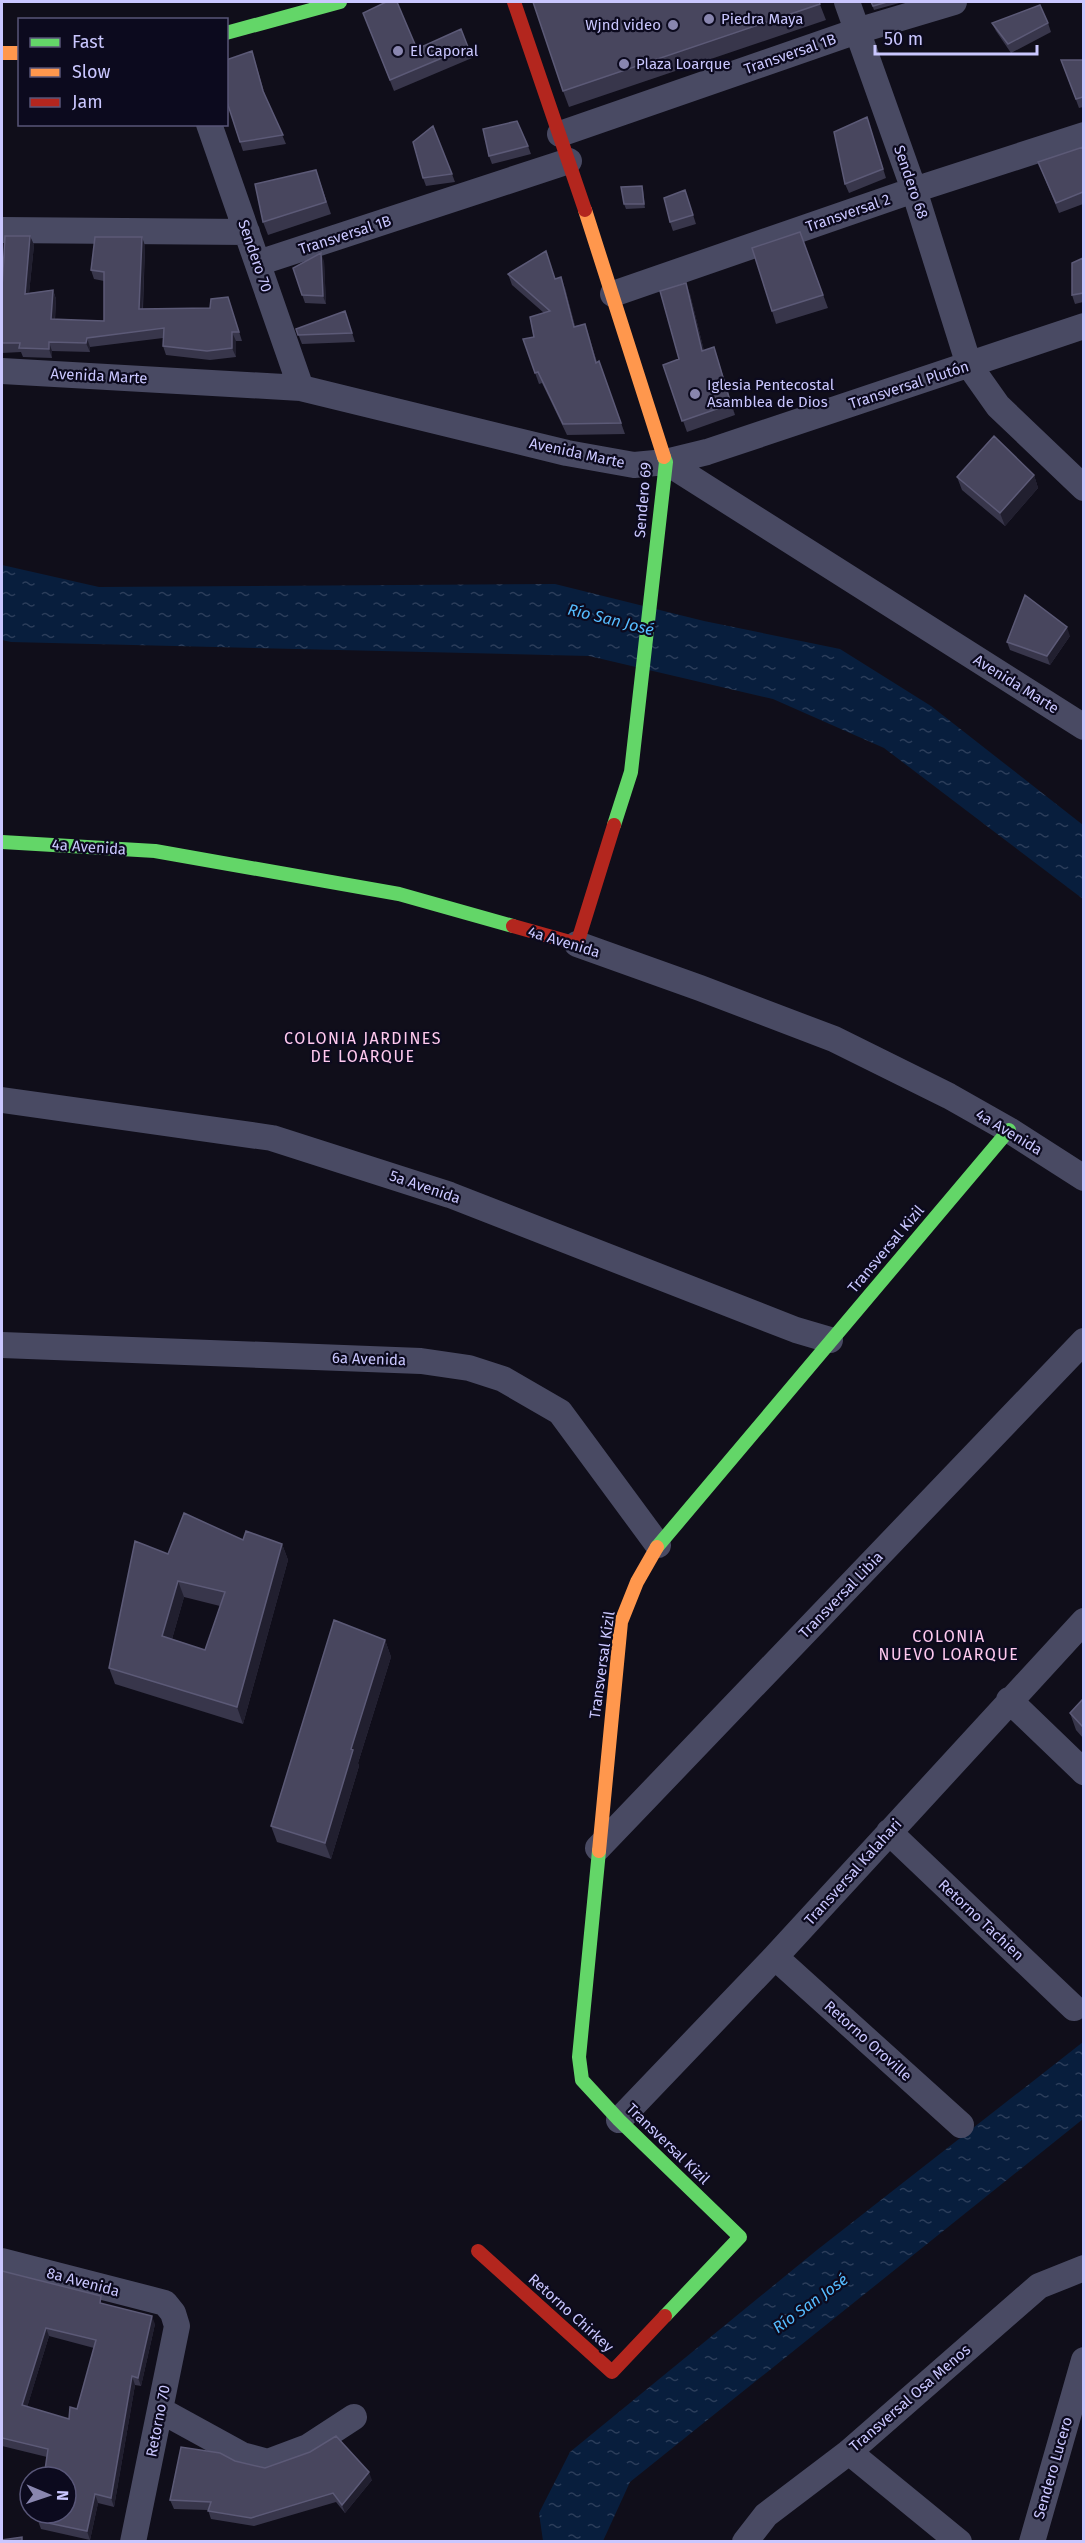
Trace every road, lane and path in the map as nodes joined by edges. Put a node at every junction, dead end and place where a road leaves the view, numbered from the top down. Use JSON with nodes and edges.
{"nodes":[{"id":1,"x":340,"y":2,"type":"edge"},
{"id":2,"x":514,"y":2,"type":"edge"},
{"id":3,"x":847,"y":2,"type":"edge"},
{"id":4,"x":954,"y":2,"type":"edge"},
{"id":5,"x":857,"y":31,"type":"junction"},
{"id":6,"x":228,"y":32,"type":"edge"},
{"id":7,"x":2,"y":53,"type":"edge"},
{"id":8,"x":18,"y":53,"type":"edge"},
{"id":9,"x":210,"y":126,"type":"edge"},
{"id":10,"x":560,"y":134,"type":"junction"},
{"id":11,"x":1083,"y":135,"type":"edge"},
{"id":12,"x":569,"y":161,"type":"junction"},
{"id":13,"x":914,"y":190,"type":"junction"},
{"id":14,"x":2,"y":230,"type":"edge"},
{"id":15,"x":247,"y":232,"type":"junction"},
{"id":16,"x":258,"y":263,"type":"junction"},
{"id":17,"x":613,"y":294,"type":"junction"},
{"id":18,"x":1083,"y":326,"type":"edge"},
{"id":19,"x":969,"y":365,"type":"junction"},
{"id":20,"x":2,"y":371,"type":"edge"},
{"id":21,"x":302,"y":388,"type":"junction"},
{"id":22,"x":666,"y":462,"type":"junction"},
{"id":23,"x":1083,"y":488,"type":"edge"},
{"id":24,"x":1083,"y":727,"type":"edge"},
{"id":25,"x":2,"y":842,"type":"edge"},
{"id":26,"x":577,"y":944,"type":"junction"},
{"id":27,"x":2,"y":1100,"type":"edge"},
{"id":28,"x":1009,"y":1130,"type":"junction"},
{"id":29,"x":1083,"y":1178,"type":"edge"},
{"id":30,"x":830,"y":1340,"type":"junction"},
{"id":31,"x":1083,"y":1341,"type":"edge"},
{"id":32,"x":2,"y":1345,"type":"edge"},
{"id":33,"x":658,"y":1545,"type":"junction"},
{"id":34,"x":1083,"y":1621,"type":"edge"},
{"id":35,"x":1010,"y":1700,"type":"junction"},
{"id":36,"x":1083,"y":1772,"type":"edge"},
{"id":37,"x":889,"y":1832,"type":"junction"},
{"id":38,"x":598,"y":1848,"type":"junction"},
{"id":39,"x":775,"y":1957,"type":"junction"},
{"id":40,"x":1074,"y":2008,"type":"dead end"},
{"id":41,"x":619,"y":2120,"type":"junction"},
{"id":42,"x":961,"y":2125,"type":"dead end"},
{"id":43,"x":740,"y":2237,"type":"joint"},
{"id":44,"x":478,"y":2251,"type":"dead end"},
{"id":45,"x":2,"y":2260,"type":"edge"},
{"id":46,"x":1083,"y":2268,"type":"edge"},
{"id":47,"x":165,"y":2303,"type":"joint"},
{"id":48,"x":1083,"y":2360,"type":"edge"},
{"id":49,"x":160,"y":2410,"type":"junction"},
{"id":50,"x":354,"y":2417,"type":"dead end"},
{"id":51,"x":849,"y":2452,"type":"junction"},
{"id":52,"x":133,"y":2541,"type":"edge"},
{"id":53,"x":745,"y":2541,"type":"edge"},
{"id":54,"x":959,"y":2541,"type":"edge"},
{"id":55,"x":1032,"y":2541,"type":"edge"}],
"edges":[{"from":1,"to":6,"type":"main road"},
{"from":2,"to":10,"type":"main road","name":"Sendero 69"},
{"from":3,"to":5,"type":"street","name":"Sendero 68"},
{"from":4,"to":5,"type":"street","name":"Transversal 1B"},
{"from":5,"to":10,"type":"street","name":"Transversal 1B"},
{"from":5,"to":13,"type":"street","name":"Sendero 68"},
{"from":7,"to":8,"type":"main road"},
{"from":9,"to":15,"type":"street","name":"Sendero 70"},
{"from":10,"to":12,"type":"main road","name":"Sendero 69"},
{"from":11,"to":13,"type":"street","name":"Transversal 2"},
{"from":12,"to":16,"type":"street","name":"Transversal 1B"},
{"from":12,"to":17,"type":"main road","name":"Sendero 69"},
{"from":13,"to":17,"type":"street","name":"Transversal 2"},
{"from":13,"to":19,"type":"street","name":"Sendero 68"},
{"from":14,"to":15,"type":"street"},
{"from":15,"to":16,"type":"street","name":"Sendero 70"},
{"from":16,"to":21,"type":"street","name":"Sendero 70"},
{"from":17,"to":22,"type":"main road","name":"Sendero 69"},
{"from":18,"to":19,"type":"street","name":"Transversal Plutón"},
{"from":19,"to":22,"type":"street","name":"Transversal Plutón"},
{"from":19,"to":23,"type":"street","name":"Sendero 68"},
{"from":20,"to":21,"type":"street","name":"Avenida Marte"},
{"from":21,"to":22,"type":"street","name":"Avenida Marte"},
{"from":22,"to":24,"type":"street","name":"Avenida Marte"},
{"from":22,"to":26,"type":"main road","name":"Sendero 69"},
{"from":25,"to":26,"type":"main road","name":"4a Avenida"},
{"from":26,"to":28,"type":"street","name":"4a Avenida"},
{"from":27,"to":30,"type":"street","name":"5a Avenida"},
{"from":28,"to":29,"type":"street","name":"4a Avenida"},
{"from":28,"to":30,"type":"main road","name":"Transversal Kizil"},
{"from":30,"to":33,"type":"main road","name":"Transversal Kizil"},
{"from":31,"to":38,"type":"street","name":"Transversal Libia"},
{"from":32,"to":33,"type":"street","name":"6a Avenida"},
{"from":33,"to":38,"type":"main road","name":"Transversal Kizil"},
{"from":34,"to":35,"type":"street","name":"Transversal Kalahari"},
{"from":35,"to":36,"type":"street"},
{"from":35,"to":37,"type":"street","name":"Transversal Kalahari"},
{"from":37,"to":39,"type":"street","name":"Transversal Kalahari"},
{"from":37,"to":40,"type":"street","name":"Retorno Tachien"},
{"from":38,"to":41,"type":"main road","name":"Transversal Kizil"},
{"from":39,"to":41,"type":"street","name":"Transversal Kalahari"},
{"from":39,"to":42,"type":"street","name":"Retorno Oroville"},
{"from":41,"to":43,"type":"main road","name":"Transversal Kizil"},
{"from":43,"to":44,"type":"main road","name":"Retorno Chirkey"},
{"from":45,"to":47,"type":"street","name":"8a Avenida"},
{"from":46,"to":51,"type":"street","name":"Transversal Osa Menos"},
{"from":47,"to":49,"type":"street","name":"Retorno 70"},
{"from":48,"to":55,"type":"street","name":"Sendero Lucero"},
{"from":49,"to":50,"type":"street"},
{"from":49,"to":52,"type":"street","name":"Retorno 70"},
{"from":51,"to":53,"type":"street","name":"Transversal Osa Menos"},
{"from":51,"to":54,"type":"street"}]}
